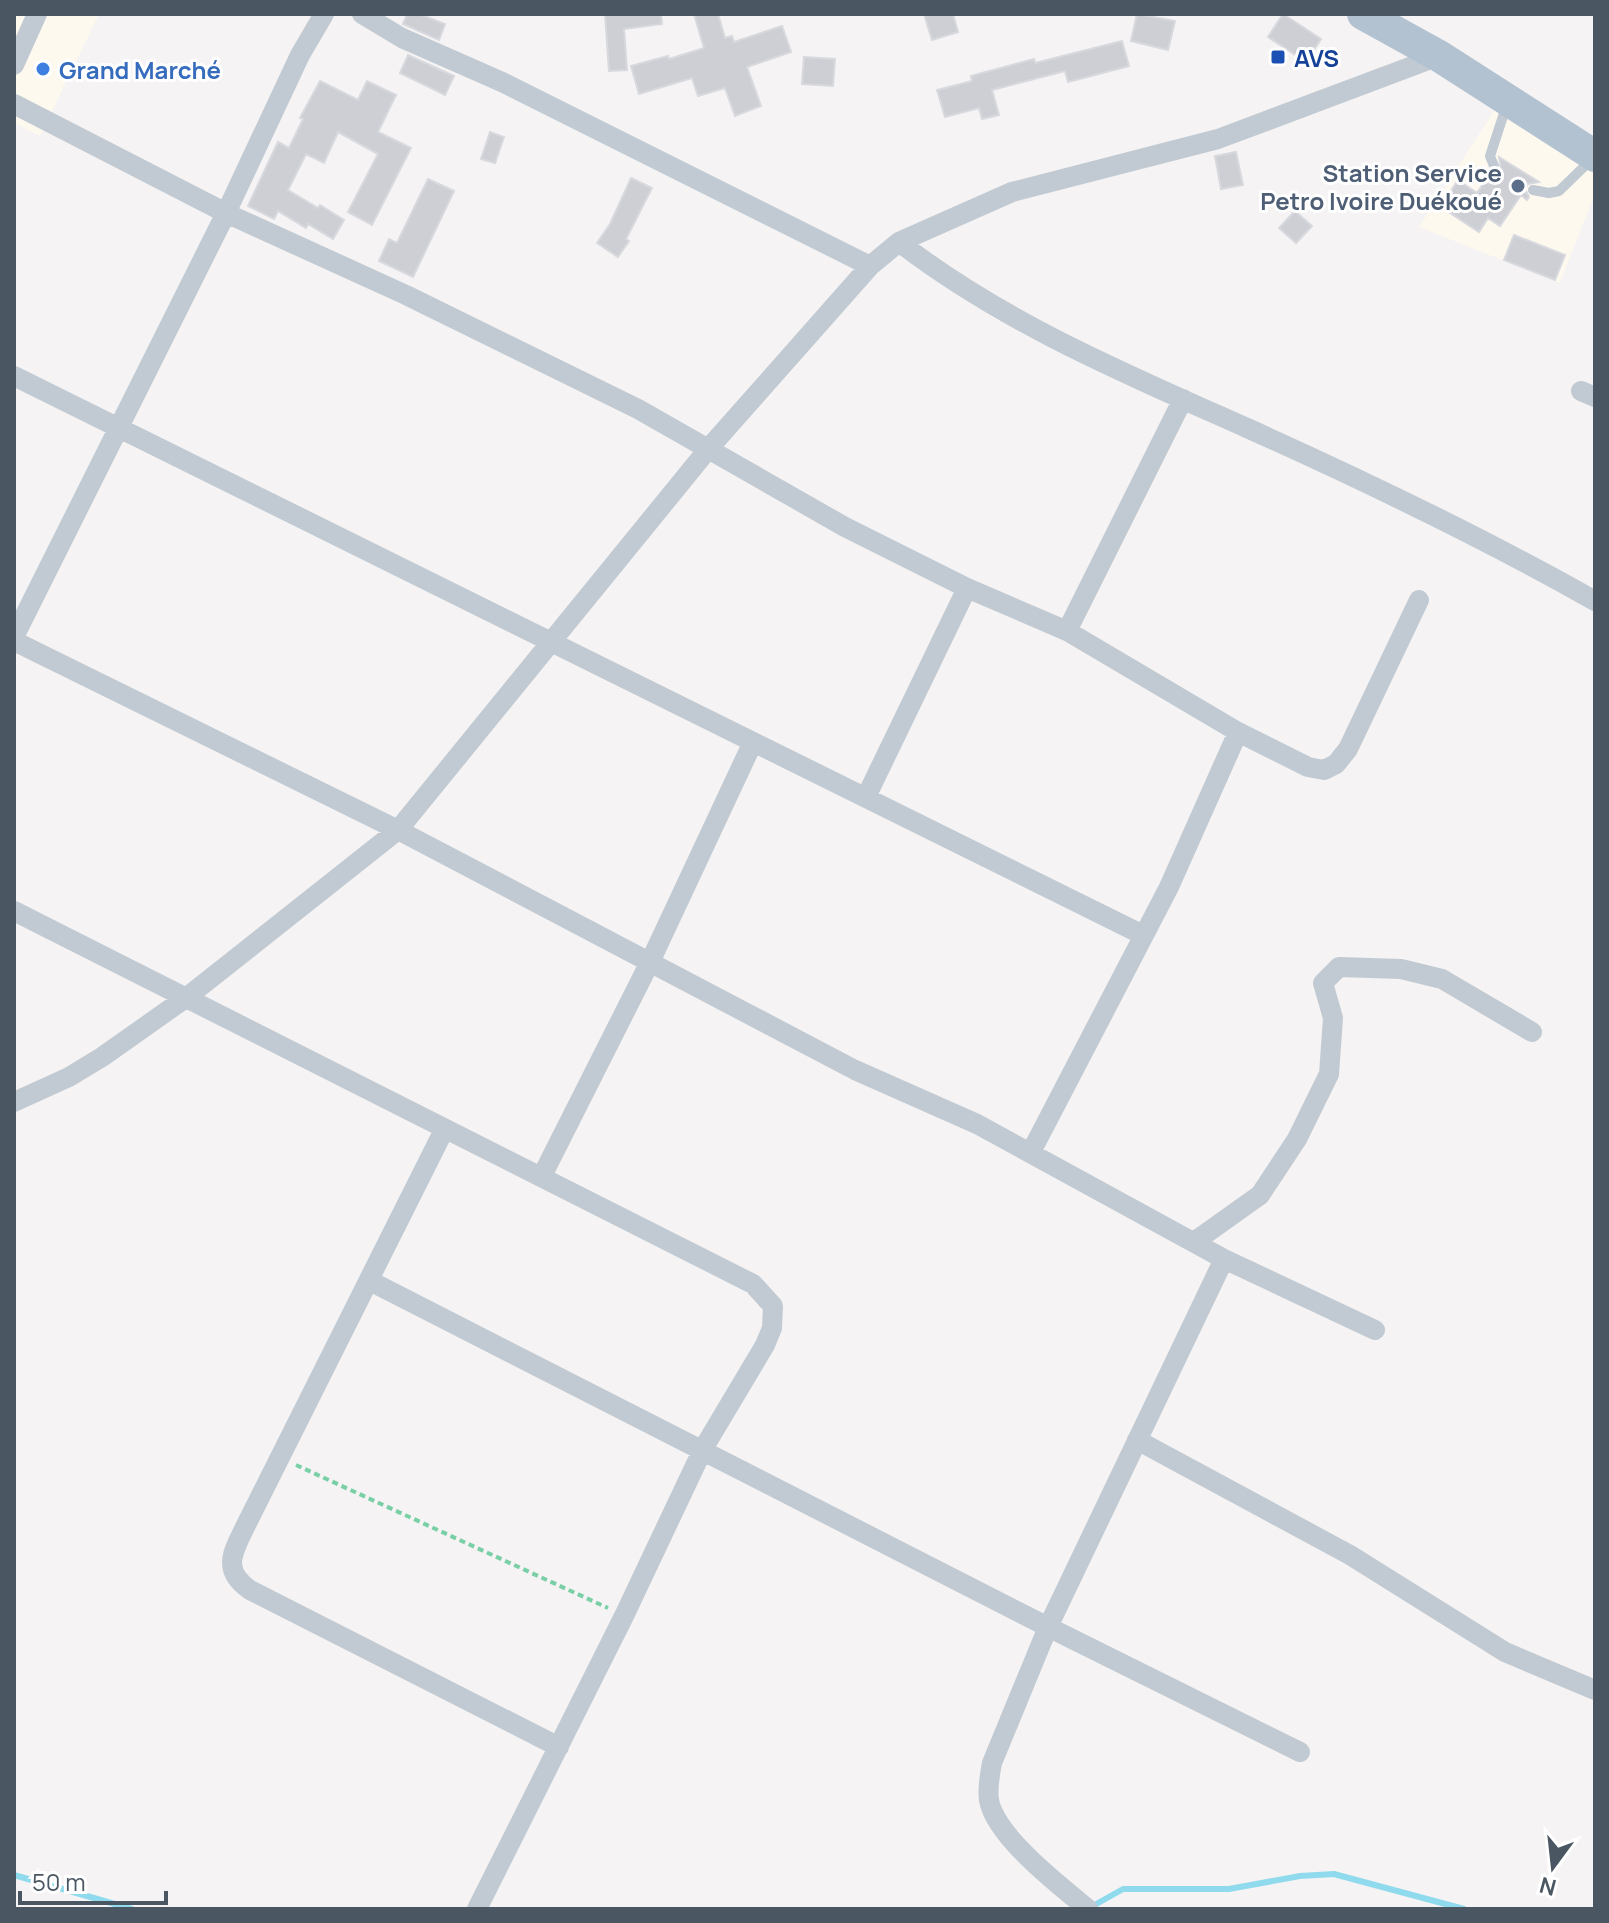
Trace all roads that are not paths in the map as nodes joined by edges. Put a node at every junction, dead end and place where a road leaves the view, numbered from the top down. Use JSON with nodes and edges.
{"nodes":[{"id":1,"x":37,"y":14,"type":"edge"},
{"id":2,"x":324,"y":14,"type":"edge"},
{"id":3,"x":362,"y":14,"type":"edge"},
{"id":4,"x":1363,"y":14,"type":"edge"},
{"id":5,"x":1439,"y":56,"type":"junction"},
{"id":6,"x":14,"y":65,"type":"edge"},
{"id":7,"x":1507,"y":102,"type":"junction"},
{"id":8,"x":14,"y":104,"type":"edge"},
{"id":9,"x":1595,"y":156,"type":"edge"},
{"id":10,"x":1494,"y":166,"type":"dead end"},
{"id":11,"x":1533,"y":190,"type":"dead end"},
{"id":12,"x":226,"y":213,"type":"junction"},
{"id":13,"x":899,"y":242,"type":"junction"},
{"id":14,"x":870,"y":266,"type":"junction"},
{"id":15,"x":14,"y":376,"type":"edge"},
{"id":16,"x":1183,"y":399,"type":"junction"},
{"id":17,"x":117,"y":427,"type":"junction"},
{"id":18,"x":709,"y":448,"type":"junction"},
{"id":19,"x":967,"y":588,"type":"junction"},
{"id":20,"x":1419,"y":600,"type":"dead end"},
{"id":21,"x":1595,"y":601,"type":"edge"},
{"id":22,"x":1067,"y":631,"type":"junction"},
{"id":23,"x":14,"y":639,"type":"edge"},
{"id":24,"x":550,"y":641,"type":"junction"},
{"id":25,"x":1238,"y":732,"type":"junction"},
{"id":26,"x":753,"y":742,"type":"junction"},
{"id":27,"x":866,"y":797,"type":"junction"},
{"id":28,"x":398,"y":830,"type":"junction"},
{"id":29,"x":14,"y":911,"type":"edge"},
{"id":30,"x":1143,"y":935,"type":"junction"},
{"id":31,"x":650,"y":962,"type":"junction"},
{"id":32,"x":187,"y":997,"type":"junction"},
{"id":33,"x":1532,"y":1032,"type":"dead end"},
{"id":34,"x":14,"y":1102,"type":"edge"},
{"id":35,"x":444,"y":1130,"type":"junction"},
{"id":36,"x":1031,"y":1152,"type":"junction"},
{"id":37,"x":542,"y":1176,"type":"junction"},
{"id":38,"x":1194,"y":1242,"type":"junction"},
{"id":39,"x":1224,"y":1259,"type":"junction"},
{"id":40,"x":370,"y":1281,"type":"junction"},
{"id":41,"x":1375,"y":1330,"type":"dead end"},
{"id":42,"x":1137,"y":1440,"type":"junction"},
{"id":43,"x":703,"y":1449,"type":"junction"},
{"id":44,"x":1048,"y":1627,"type":"junction"},
{"id":45,"x":1595,"y":1690,"type":"edge"},
{"id":46,"x":559,"y":1747,"type":"junction"},
{"id":47,"x":1300,"y":1752,"type":"dead end"},
{"id":48,"x":477,"y":1909,"type":"edge"},
{"id":49,"x":1088,"y":1909,"type":"edge"}],
"edges":[{"from":1,"to":6,"type":"street"},
{"from":2,"to":12,"type":"street"},
{"from":3,"to":14,"type":"street"},
{"from":4,"to":5,"type":"main road"},
{"from":5,"to":7,"type":"main road"},
{"from":5,"to":13,"type":"street"},
{"from":7,"to":9,"type":"main road"},
{"from":7,"to":10,"type":"lane"},
{"from":8,"to":12,"type":"street"},
{"from":9,"to":11,"type":"lane"},
{"from":12,"to":17,"type":"street"},
{"from":12,"to":18,"type":"street"},
{"from":13,"to":14,"type":"street"},
{"from":13,"to":16,"type":"street"},
{"from":14,"to":18,"type":"street"},
{"from":15,"to":17,"type":"street"},
{"from":16,"to":21,"type":"street"},
{"from":16,"to":22,"type":"street"},
{"from":17,"to":23,"type":"street"},
{"from":17,"to":24,"type":"street"},
{"from":18,"to":19,"type":"street"},
{"from":18,"to":24,"type":"street"},
{"from":19,"to":22,"type":"street"},
{"from":19,"to":27,"type":"street"},
{"from":20,"to":25,"type":"street"},
{"from":22,"to":25,"type":"street"},
{"from":23,"to":28,"type":"street"},
{"from":24,"to":26,"type":"street"},
{"from":24,"to":28,"type":"street"},
{"from":25,"to":30,"type":"street"},
{"from":26,"to":27,"type":"street"},
{"from":26,"to":31,"type":"street"},
{"from":27,"to":30,"type":"street"},
{"from":28,"to":31,"type":"street"},
{"from":28,"to":32,"type":"street"},
{"from":29,"to":32,"type":"street"},
{"from":30,"to":36,"type":"street"},
{"from":31,"to":36,"type":"street"},
{"from":31,"to":37,"type":"street"},
{"from":32,"to":34,"type":"street"},
{"from":32,"to":35,"type":"street"},
{"from":33,"to":38,"type":"street"},
{"from":35,"to":37,"type":"street"},
{"from":35,"to":40,"type":"street"},
{"from":36,"to":38,"type":"street"},
{"from":37,"to":43,"type":"street"},
{"from":38,"to":39,"type":"street"},
{"from":39,"to":41,"type":"street"},
{"from":39,"to":42,"type":"street"},
{"from":40,"to":43,"type":"street"},
{"from":40,"to":46,"type":"street"},
{"from":42,"to":44,"type":"street"},
{"from":42,"to":45,"type":"street"},
{"from":43,"to":44,"type":"street"},
{"from":43,"to":46,"type":"street"},
{"from":44,"to":47,"type":"street"},
{"from":44,"to":49,"type":"street"},
{"from":46,"to":48,"type":"street"}]}
